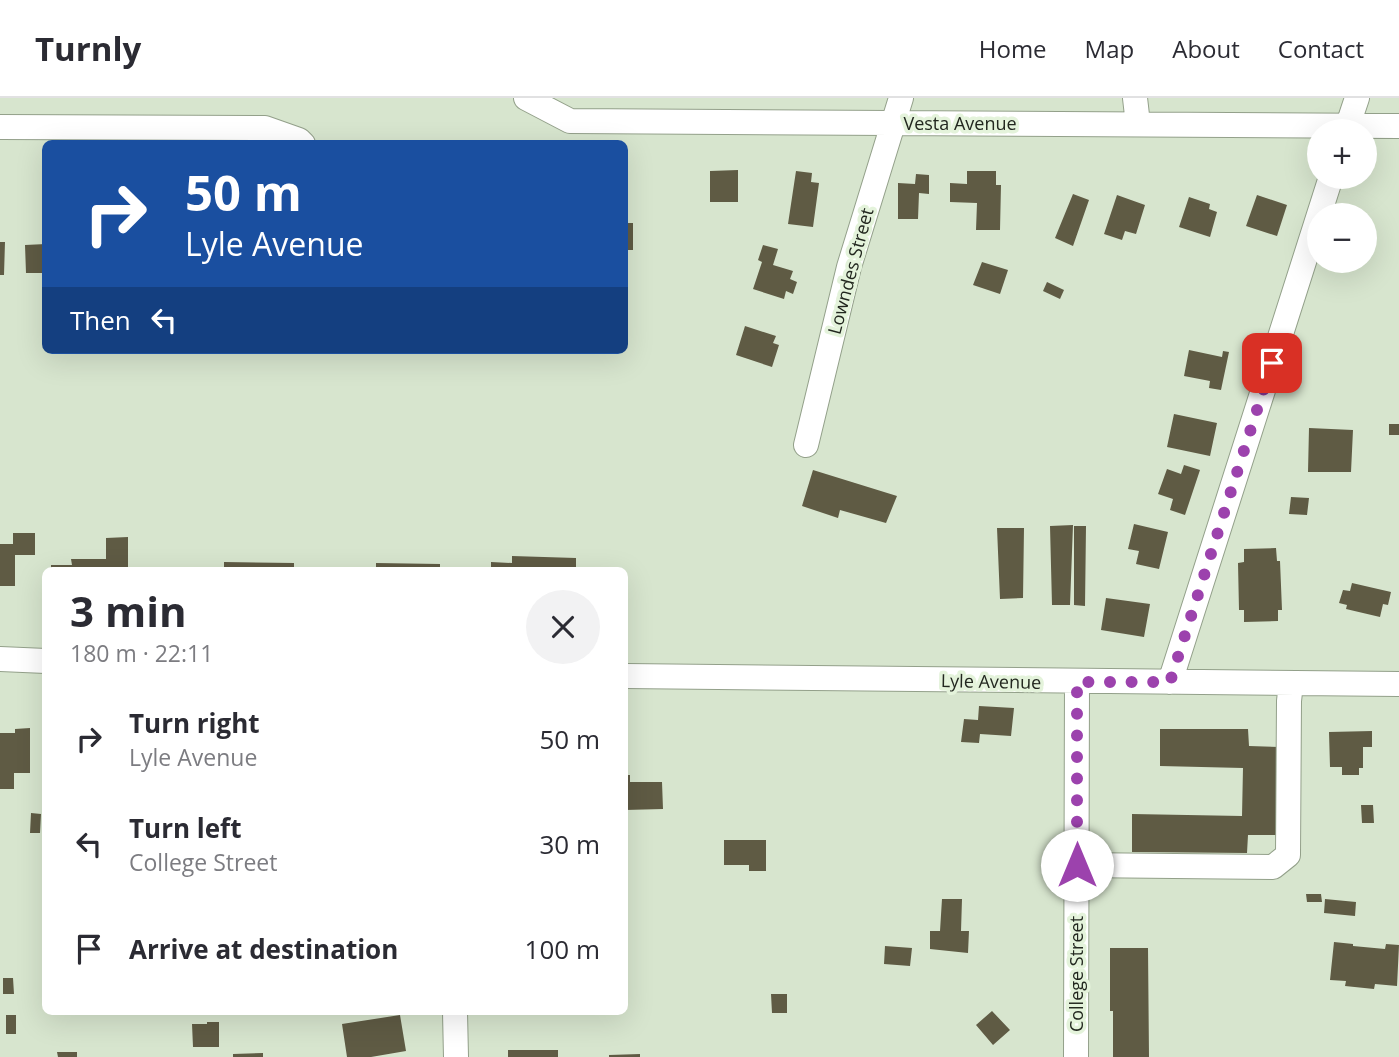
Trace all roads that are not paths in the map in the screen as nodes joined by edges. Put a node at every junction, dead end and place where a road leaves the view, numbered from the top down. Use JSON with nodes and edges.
{"nodes":[{"id":1,"x":901,"y":98,"type":"edge"},
{"id":2,"x":1135,"y":98,"type":"edge"},
{"id":3,"x":1357,"y":98,"type":"edge"},
{"id":4,"x":532,"y":100,"type":"edge"},
{"id":5,"x":1350,"y":119,"type":"edge"},
{"id":6,"x":893,"y":122,"type":"junction"},
{"id":7,"x":1138,"y":124,"type":"junction"},
{"id":8,"x":1399,"y":126,"type":"edge"},
{"id":9,"x":0,"y":127,"type":"edge"},
{"id":10,"x":1307,"y":127,"type":"edge"},
{"id":11,"x":1377,"y":127,"type":"edge"},
{"id":12,"x":299,"y":140,"type":"edge"},
{"id":13,"x":1327,"y":189,"type":"edge"},
{"id":14,"x":806,"y":445,"type":"dead end"},
{"id":15,"x":0,"y":659,"type":"edge"},
{"id":16,"x":42,"y":661,"type":"edge"},
{"id":17,"x":628,"y":676,"type":"edge"},
{"id":18,"x":1077,"y":682,"type":"junction"},
{"id":19,"x":1170,"y":682,"type":"junction"},
{"id":20,"x":1291,"y":683,"type":"junction"},
{"id":21,"x":1399,"y":684,"type":"edge"},
{"id":22,"x":1077,"y":865,"type":"junction"},
{"id":23,"x":456,"y":1015,"type":"edge"},
{"id":24,"x":456,"y":1057,"type":"edge"},
{"id":25,"x":1076,"y":1057,"type":"edge"}],
"edges":[{"from":1,"to":6,"type":"street","name":"Lowndes Street"},
{"from":2,"to":7,"type":"street"},
{"from":3,"to":5,"type":"street"},
{"from":4,"to":6,"type":"street","name":"Vesta Avenue"},
{"from":6,"to":7,"type":"street","name":"Vesta Avenue"},
{"from":6,"to":14,"type":"street","name":"Lowndes Street"},
{"from":7,"to":10,"type":"street","name":"Vesta Avenue"},
{"from":8,"to":11,"type":"street","name":"Vesta Avenue"},
{"from":9,"to":12,"type":"street"},
{"from":13,"to":19,"type":"street"},
{"from":15,"to":16,"type":"street"},
{"from":17,"to":18,"type":"street","name":"Lyle Avenue"},
{"from":18,"to":19,"type":"street","name":"Lyle Avenue"},
{"from":18,"to":22,"type":"street","name":"College Street"},
{"from":19,"to":20,"type":"street","name":"Lyle Avenue"},
{"from":20,"to":21,"type":"street","name":"Lyle Avenue"},
{"from":20,"to":22,"type":"street"},
{"from":22,"to":25,"type":"street","name":"College Street"},
{"from":23,"to":24,"type":"street"}]}
